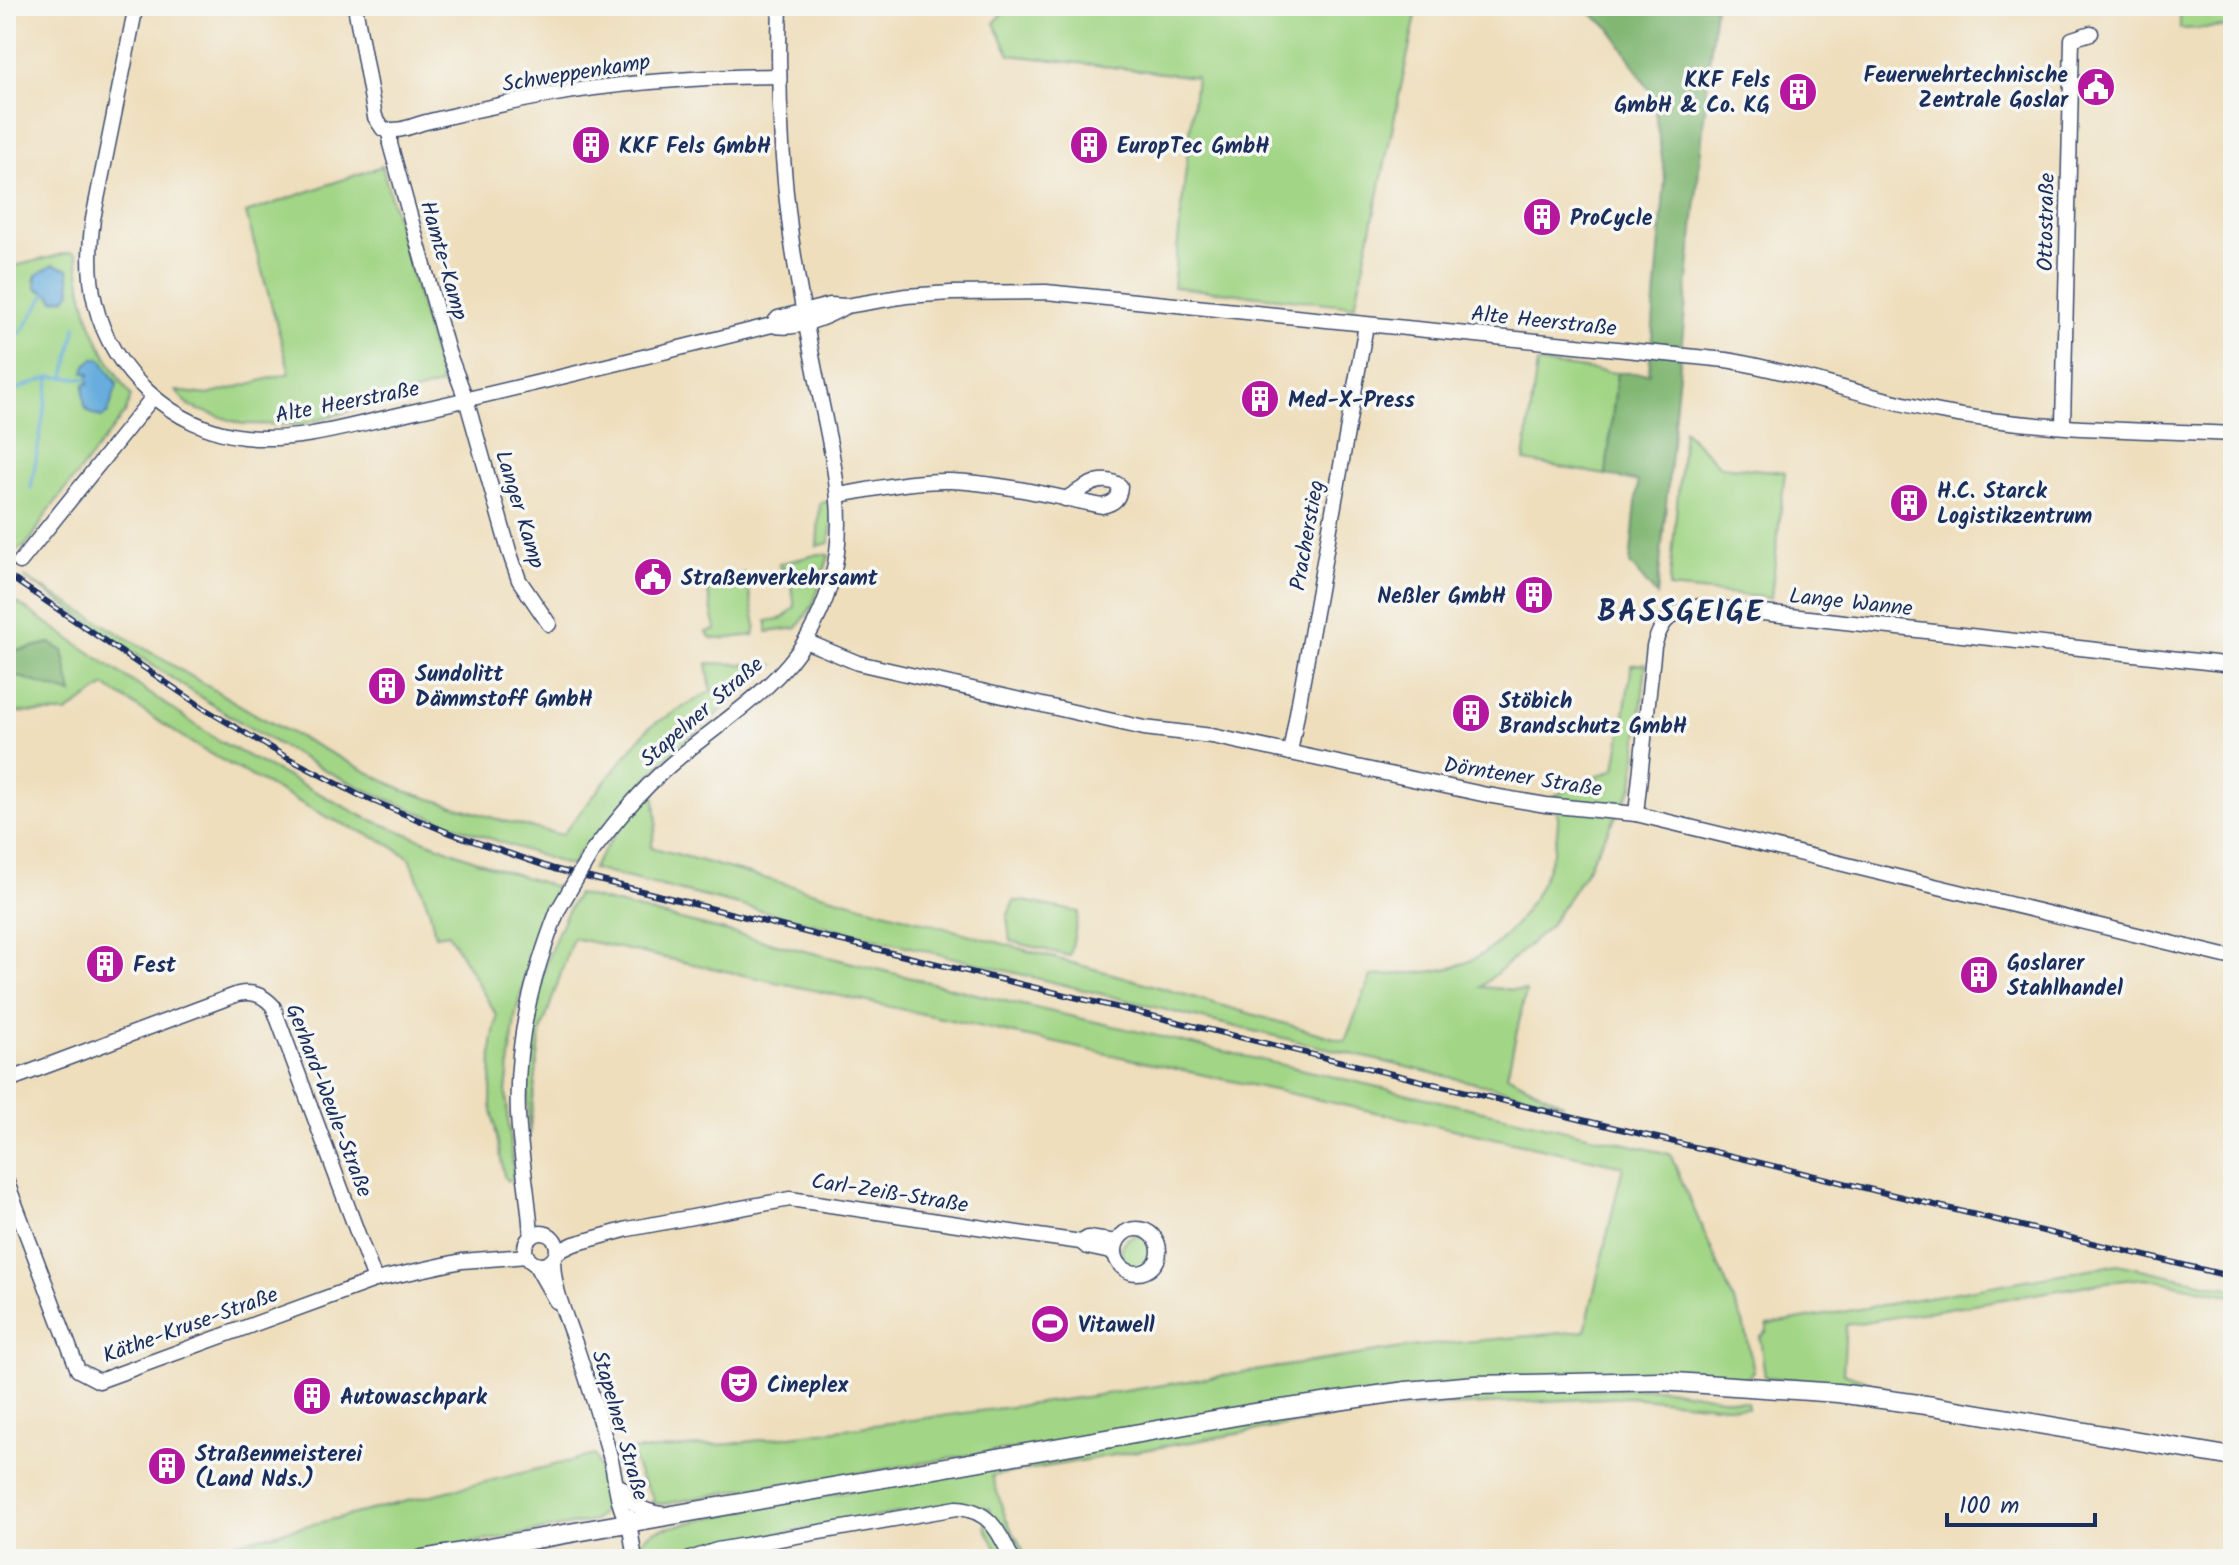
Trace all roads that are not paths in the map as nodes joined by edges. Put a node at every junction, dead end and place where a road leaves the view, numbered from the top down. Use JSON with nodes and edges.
{"nodes":[{"id":1,"x":136,"y":6,"type":"edge"},
{"id":2,"x":355,"y":6,"type":"edge"},
{"id":3,"x":780,"y":6,"type":"edge"},
{"id":4,"x":2091,"y":33,"type":"dead end"},
{"id":5,"x":779,"y":76,"type":"junction"},
{"id":6,"x":386,"y":130,"type":"junction"},
{"id":7,"x":804,"y":316,"type":"junction"},
{"id":8,"x":1366,"y":325,"type":"junction"},
{"id":9,"x":153,"y":397,"type":"junction"},
{"id":10,"x":466,"y":399,"type":"junction"},
{"id":11,"x":2063,"y":425,"type":"junction"},
{"id":12,"x":2233,"y":434,"type":"edge"},
{"id":13,"x":839,"y":495,"type":"junction"},
{"id":14,"x":1065,"y":499,"type":"dead end"},
{"id":15,"x":20,"y":562,"type":"dead end"},
{"id":16,"x":549,"y":624,"type":"dead end"},
{"id":17,"x":805,"y":641,"type":"junction"},
{"id":18,"x":2233,"y":665,"type":"edge"},
{"id":19,"x":1290,"y":753,"type":"junction"},
{"id":20,"x":1636,"y":814,"type":"junction"},
{"id":21,"x":2233,"y":958,"type":"edge"},
{"id":22,"x":6,"y":1081,"type":"edge"},
{"id":23,"x":6,"y":1180,"type":"edge"},
{"id":24,"x":1116,"y":1247,"type":"dead end"},
{"id":25,"x":541,"y":1248,"type":"junction"},
{"id":26,"x":375,"y":1280,"type":"junction"},
{"id":27,"x":2233,"y":1457,"type":"edge"},
{"id":28,"x":617,"y":1479,"type":"junction"},
{"id":29,"x":624,"y":1495,"type":"junction"},
{"id":30,"x":669,"y":1514,"type":"junction"},
{"id":31,"x":627,"y":1521,"type":"junction"},
{"id":32,"x":422,"y":1559,"type":"edge"},
{"id":33,"x":635,"y":1559,"type":"edge"},
{"id":34,"x":690,"y":1559,"type":"edge"},
{"id":35,"x":1012,"y":1559,"type":"edge"}],
"edges":[{"from":1,"to":9,"type":"street","name":"Alte Heerstraße"},
{"from":2,"to":6,"type":"street","name":"Hamte-Kamp"},
{"from":3,"to":5,"type":"street","name":"Stapelner Straße"},
{"from":4,"to":11,"type":"street","name":"Ottostraße"},
{"from":5,"to":6,"type":"street","name":"Schweppenkamp"},
{"from":5,"to":7,"type":"street","name":"Stapelner Straße"},
{"from":6,"to":10,"type":"street","name":"Hamte-Kamp"},
{"from":7,"to":8,"type":"street","name":"Alte Heerstraße"},
{"from":7,"to":10,"type":"street","name":"Alte Heerstraße"},
{"from":7,"to":13,"type":"street","name":"Stapelner Straße"},
{"from":8,"to":11,"type":"street","name":"Alte Heerstraße"},
{"from":8,"to":19,"type":"street","name":"Pracherstieg"},
{"from":9,"to":10,"type":"street","name":"Alte Heerstraße"},
{"from":9,"to":15,"type":"street"},
{"from":10,"to":16,"type":"street","name":"Langer Kamp"},
{"from":11,"to":12,"type":"street","name":"Alte Heerstraße"},
{"from":13,"to":14,"type":"street"},
{"from":13,"to":17,"type":"street","name":"Stapelner Straße"},
{"from":17,"to":19,"type":"street","name":"Dörntener Straße"},
{"from":17,"to":25,"type":"street","name":"Stapelner Straße","bridge":true},
{"from":18,"to":20,"type":"street","name":"Lange Wanne"},
{"from":19,"to":20,"type":"street","name":"Dörntener Straße"},
{"from":20,"to":21,"type":"street","name":"Dörntener Straße"},
{"from":22,"to":26,"type":"street","name":"Gerhard-Weule-Straße"},
{"from":23,"to":26,"type":"street","name":"Käthe-Kruse-Straße"},
{"from":24,"to":25,"type":"street","name":"Carl-Zeiß-Straße"},
{"from":25,"to":26,"type":"street"},
{"from":25,"to":28,"type":"street","name":"Stapelner Straße"},
{"from":27,"to":30,"type":"main road"},
{"from":28,"to":29,"type":"street","name":"Stapelner Straße"},
{"from":28,"to":31,"type":"street","name":"Stapelner Straße"},
{"from":29,"to":30,"type":"street"},
{"from":29,"to":31,"type":"street","name":"Stapelner Straße"},
{"from":30,"to":31,"type":"main road"},
{"from":31,"to":32,"type":"main road"},
{"from":31,"to":33,"type":"street"},
{"from":34,"to":35,"type":"street"}]}
